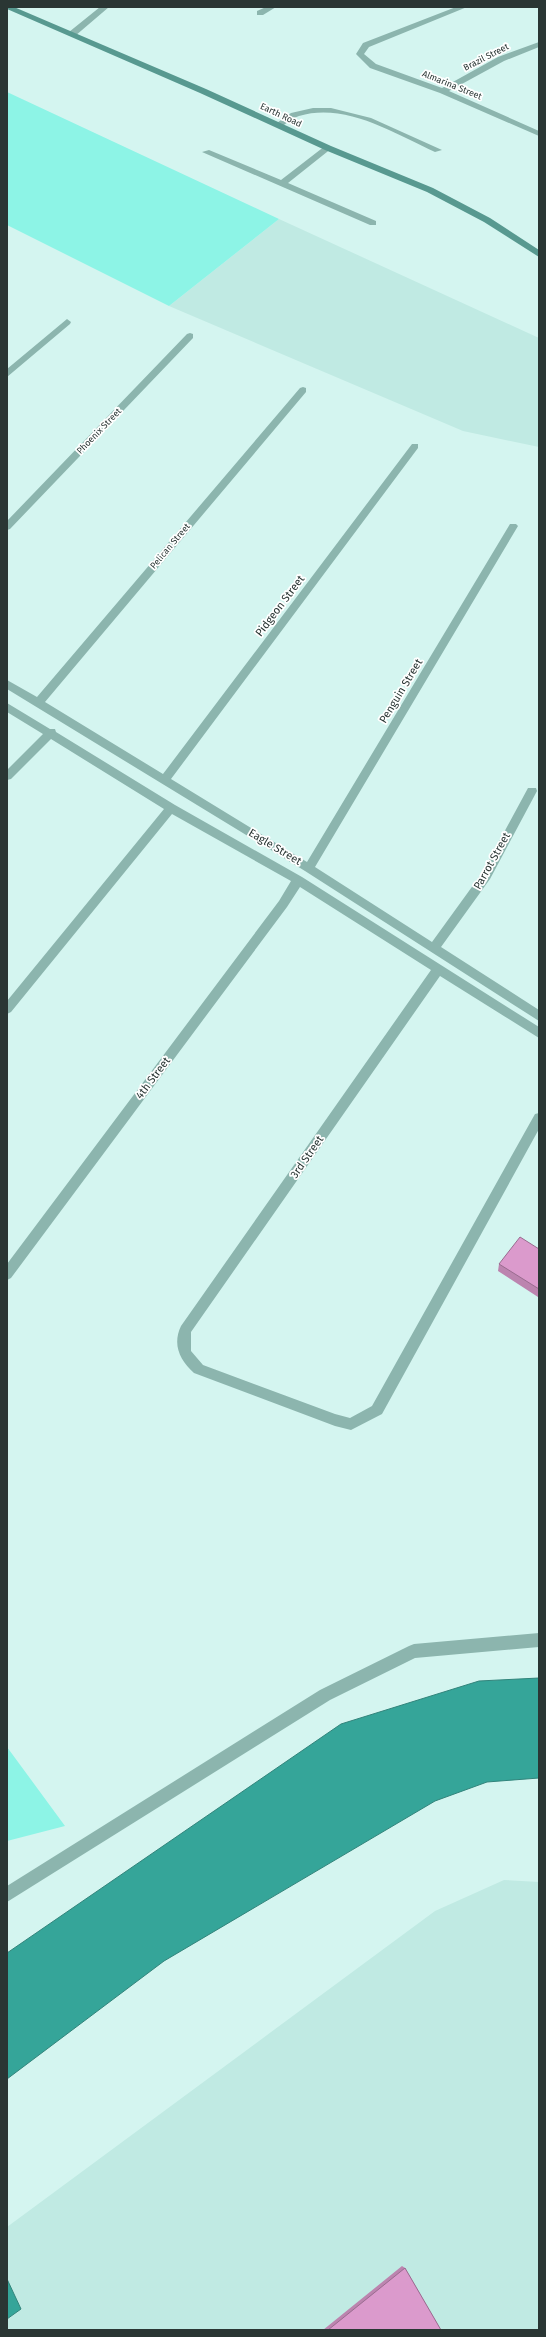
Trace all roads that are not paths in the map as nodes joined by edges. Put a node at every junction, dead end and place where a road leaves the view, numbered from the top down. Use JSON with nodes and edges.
{"nodes":[{"id":1,"x":8,"y":7,"type":"edge"},
{"id":2,"x":105,"y":7,"type":"edge"},
{"id":3,"x":272,"y":7,"type":"edge"},
{"id":4,"x":463,"y":7,"type":"edge"},
{"id":5,"x":260,"y":13,"type":"dead end"},
{"id":6,"x":72,"y":34,"type":"junction"},
{"id":7,"x":539,"y":44,"type":"edge"},
{"id":8,"x":444,"y":91,"type":"junction"},
{"id":9,"x":278,"y":125,"type":"junction"},
{"id":10,"x":539,"y":134,"type":"edge"},
{"id":11,"x":328,"y":148,"type":"junction"},
{"id":12,"x":438,"y":150,"type":"dead end"},
{"id":13,"x":206,"y":152,"type":"dead end"},
{"id":14,"x":282,"y":183,"type":"junction"},
{"id":15,"x":373,"y":223,"type":"dead end"},
{"id":16,"x":539,"y":254,"type":"edge"},
{"id":17,"x":67,"y":322,"type":"dead end"},
{"id":18,"x":190,"y":336,"type":"dead end"},
{"id":19,"x":7,"y":374,"type":"edge"},
{"id":20,"x":303,"y":390,"type":"dead end"},
{"id":21,"x":415,"y":446,"type":"dead end"},
{"id":22,"x":513,"y":526,"type":"dead end"},
{"id":23,"x":7,"y":527,"type":"edge"},
{"id":24,"x":7,"y":684,"type":"edge"},
{"id":25,"x":38,"y":703,"type":"junction"},
{"id":26,"x":7,"y":706,"type":"edge"},
{"id":27,"x":51,"y":732,"type":"junction"},
{"id":28,"x":7,"y":776,"type":"edge"},
{"id":29,"x":165,"y":780,"type":"junction"},
{"id":30,"x":532,"y":790,"type":"dead end"},
{"id":31,"x":171,"y":808,"type":"junction"},
{"id":32,"x":309,"y":868,"type":"junction"},
{"id":33,"x":298,"y":880,"type":"junction"},
{"id":34,"x":434,"y":948,"type":"junction"},
{"id":35,"x":438,"y":970,"type":"junction"},
{"id":36,"x":7,"y":1009,"type":"edge"},
{"id":37,"x":539,"y":1016,"type":"edge"},
{"id":38,"x":539,"y":1033,"type":"edge"},
{"id":39,"x":539,"y":1118,"type":"edge"},
{"id":40,"x":7,"y":1274,"type":"edge"},
{"id":41,"x":539,"y":1640,"type":"edge"},
{"id":42,"x":7,"y":1895,"type":"edge"}],
"edges":[{"from":1,"to":6,"type":"street","name":"Earth Road"},
{"from":2,"to":6,"type":"street"},
{"from":3,"to":5,"type":"street"},
{"from":4,"to":8,"type":"street","name":"Almarina Street"},
{"from":6,"to":9,"type":"street","name":"Earth Road"},
{"from":7,"to":8,"type":"street","name":"Brazil Street"},
{"from":8,"to":10,"type":"street","name":"Almarina Street"},
{"from":9,"to":11,"type":"street","name":"Earth Road"},
{"from":9,"to":12,"type":"street"},
{"from":11,"to":14,"type":"street"},
{"from":11,"to":16,"type":"street","name":"Earth Road"},
{"from":13,"to":14,"type":"street"},
{"from":14,"to":15,"type":"street"},
{"from":17,"to":19,"type":"street"},
{"from":18,"to":23,"type":"street","name":"Phoenix Street"},
{"from":20,"to":25,"type":"street","name":"Pelican Street"},
{"from":21,"to":29,"type":"street","name":"Pidgeon Street"},
{"from":22,"to":32,"type":"street","name":"Penguin Street"},
{"from":24,"to":25,"type":"street","name":"Eagle Street"},
{"from":25,"to":29,"type":"street","name":"Eagle Street"},
{"from":26,"to":27,"type":"street","name":"Eagle Street"},
{"from":27,"to":28,"type":"street"},
{"from":27,"to":31,"type":"street","name":"Eagle Street"},
{"from":29,"to":32,"type":"street","name":"Eagle Street"},
{"from":30,"to":34,"type":"street","name":"Parrot Street"},
{"from":31,"to":33,"type":"street","name":"Eagle Street"},
{"from":31,"to":36,"type":"street"},
{"from":32,"to":34,"type":"street","name":"Eagle Street"},
{"from":33,"to":35,"type":"street","name":"Eagle Street"},
{"from":33,"to":40,"type":"street","name":"4th Street"},
{"from":34,"to":37,"type":"street","name":"Eagle Street"},
{"from":35,"to":38,"type":"street","name":"Eagle Street"},
{"from":35,"to":39,"type":"street","name":"3rd Street"},
{"from":41,"to":42,"type":"street"}]}
